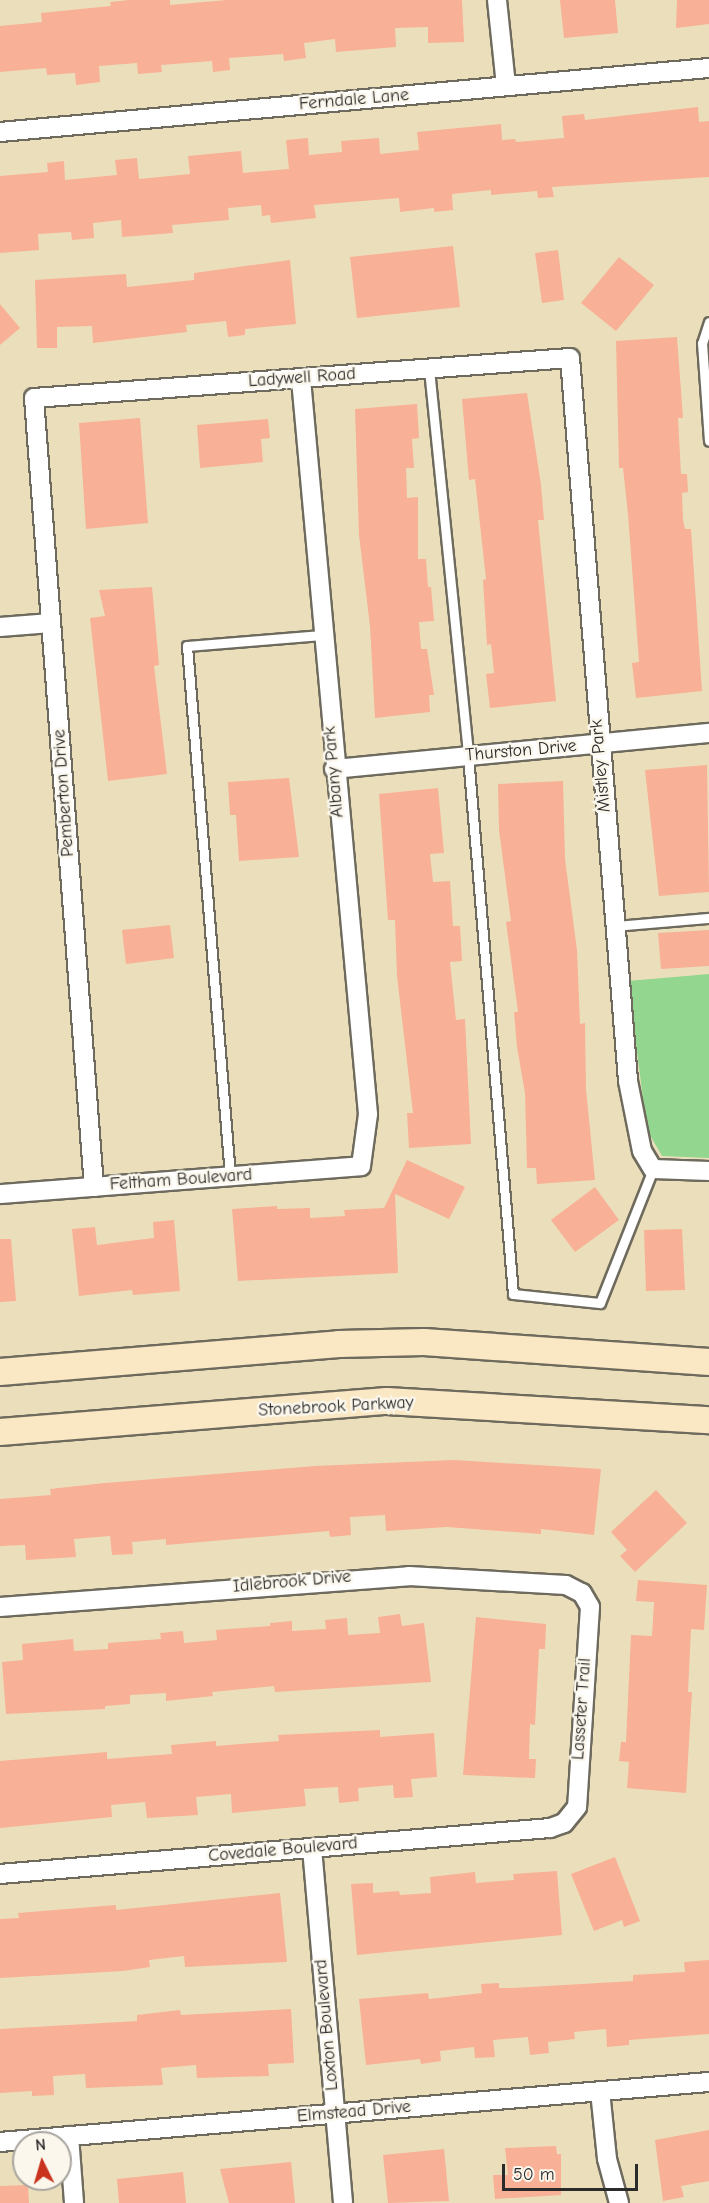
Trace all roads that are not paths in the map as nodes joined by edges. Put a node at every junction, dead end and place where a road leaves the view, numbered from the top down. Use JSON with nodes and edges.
{"nodes":[{"id":1,"x":497,"y":0,"type":"edge"},
{"id":2,"x":709,"y":68,"type":"edge"},
{"id":3,"x":506,"y":86,"type":"junction"},
{"id":4,"x":0,"y":132,"type":"edge"},
{"id":5,"x":709,"y":322,"type":"edge"},
{"id":6,"x":570,"y":358,"type":"joint"},
{"id":7,"x":429,"y":369,"type":"junction"},
{"id":8,"x":301,"y":378,"type":"junction"},
{"id":9,"x":34,"y":398,"type":"joint"},
{"id":10,"x":709,"y":441,"type":"edge"},
{"id":11,"x":51,"y":623,"type":"junction"},
{"id":12,"x":0,"y":627,"type":"edge"},
{"id":13,"x":322,"y":635,"type":"junction"},
{"id":14,"x":709,"y":733,"type":"edge"},
{"id":15,"x":599,"y":744,"type":"junction"},
{"id":16,"x":468,"y":756,"type":"junction"},
{"id":17,"x":334,"y":769,"type":"junction"},
{"id":18,"x":709,"y":918,"type":"edge"},
{"id":19,"x":615,"y":926,"type":"junction"},
{"id":20,"x":361,"y":1166,"type":"joint"},
{"id":21,"x":653,"y":1169,"type":"junction"},
{"id":22,"x":709,"y":1171,"type":"edge"},
{"id":23,"x":230,"y":1176,"type":"junction"},
{"id":24,"x":94,"y":1187,"type":"junction"},
{"id":25,"x":0,"y":1194,"type":"edge"},
{"id":26,"x":709,"y":1362,"type":"edge"},
{"id":27,"x":0,"y":1372,"type":"edge"},
{"id":28,"x":709,"y":1420,"type":"edge"},
{"id":29,"x":0,"y":1432,"type":"edge"},
{"id":30,"x":582,"y":1593,"type":"joint"},
{"id":31,"x":0,"y":1607,"type":"edge"},
{"id":32,"x":564,"y":1823,"type":"joint"},
{"id":33,"x":312,"y":1848,"type":"junction"},
{"id":34,"x":0,"y":1874,"type":"edge"},
{"id":35,"x":709,"y":2082,"type":"edge"},
{"id":36,"x":600,"y":2091,"type":"junction"},
{"id":37,"x":334,"y":2114,"type":"junction"},
{"id":38,"x":72,"y":2136,"type":"edge"},
{"id":39,"x":72,"y":2176,"type":"edge"},
{"id":40,"x":74,"y":2203,"type":"edge"},
{"id":41,"x":343,"y":2203,"type":"edge"},
{"id":42,"x":619,"y":2203,"type":"edge"}],
"edges":[{"from":1,"to":3,"type":"street"},
{"from":2,"to":3,"type":"street","name":"Ferndale Lane"},
{"from":3,"to":4,"type":"street","name":"Ferndale Lane"},
{"from":5,"to":10,"type":"lane"},
{"from":6,"to":7,"type":"street","name":"Ladywell Road"},
{"from":6,"to":15,"type":"street","name":"Mistley Park"},
{"from":7,"to":8,"type":"street","name":"Ladywell Road"},
{"from":7,"to":16,"type":"lane"},
{"from":8,"to":9,"type":"street","name":"Ladywell Road"},
{"from":8,"to":13,"type":"street","name":"Albany Park"},
{"from":9,"to":11,"type":"street","name":"Pemberton Drive"},
{"from":11,"to":12,"type":"street"},
{"from":11,"to":24,"type":"street","name":"Pemberton Drive"},
{"from":13,"to":17,"type":"street","name":"Albany Park"},
{"from":13,"to":23,"type":"lane"},
{"from":14,"to":15,"type":"street","name":"Thurston Drive"},
{"from":15,"to":16,"type":"street","name":"Thurston Drive"},
{"from":15,"to":19,"type":"street","name":"Mistley Park"},
{"from":16,"to":17,"type":"street","name":"Thurston Drive"},
{"from":16,"to":21,"type":"lane"},
{"from":17,"to":20,"type":"street","name":"Albany Park"},
{"from":18,"to":19,"type":"lane"},
{"from":19,"to":21,"type":"street","name":"Mistley Park"},
{"from":20,"to":23,"type":"street","name":"Feltham Boulevard"},
{"from":21,"to":22,"type":"street"},
{"from":23,"to":24,"type":"street","name":"Feltham Boulevard"},
{"from":24,"to":25,"type":"street","name":"Feltham Boulevard"},
{"from":26,"to":27,"type":"main road"},
{"from":28,"to":29,"type":"main road","name":"Stonebrook Parkway"},
{"from":30,"to":31,"type":"street","name":"Idlebrook Drive"},
{"from":30,"to":32,"type":"street","name":"Lasseter Trail"},
{"from":32,"to":33,"type":"street","name":"Covedale Boulevard"},
{"from":33,"to":34,"type":"street","name":"Covedale Boulevard"},
{"from":33,"to":37,"type":"street","name":"Loxton Boulevard"},
{"from":35,"to":36,"type":"street","name":"Elmstead Drive"},
{"from":36,"to":37,"type":"street","name":"Elmstead Drive"},
{"from":36,"to":42,"type":"street"},
{"from":37,"to":38,"type":"street","name":"Elmstead Drive"},
{"from":37,"to":41,"type":"street","name":"Loxton Boulevard"},
{"from":39,"to":40,"type":"street"}]}
